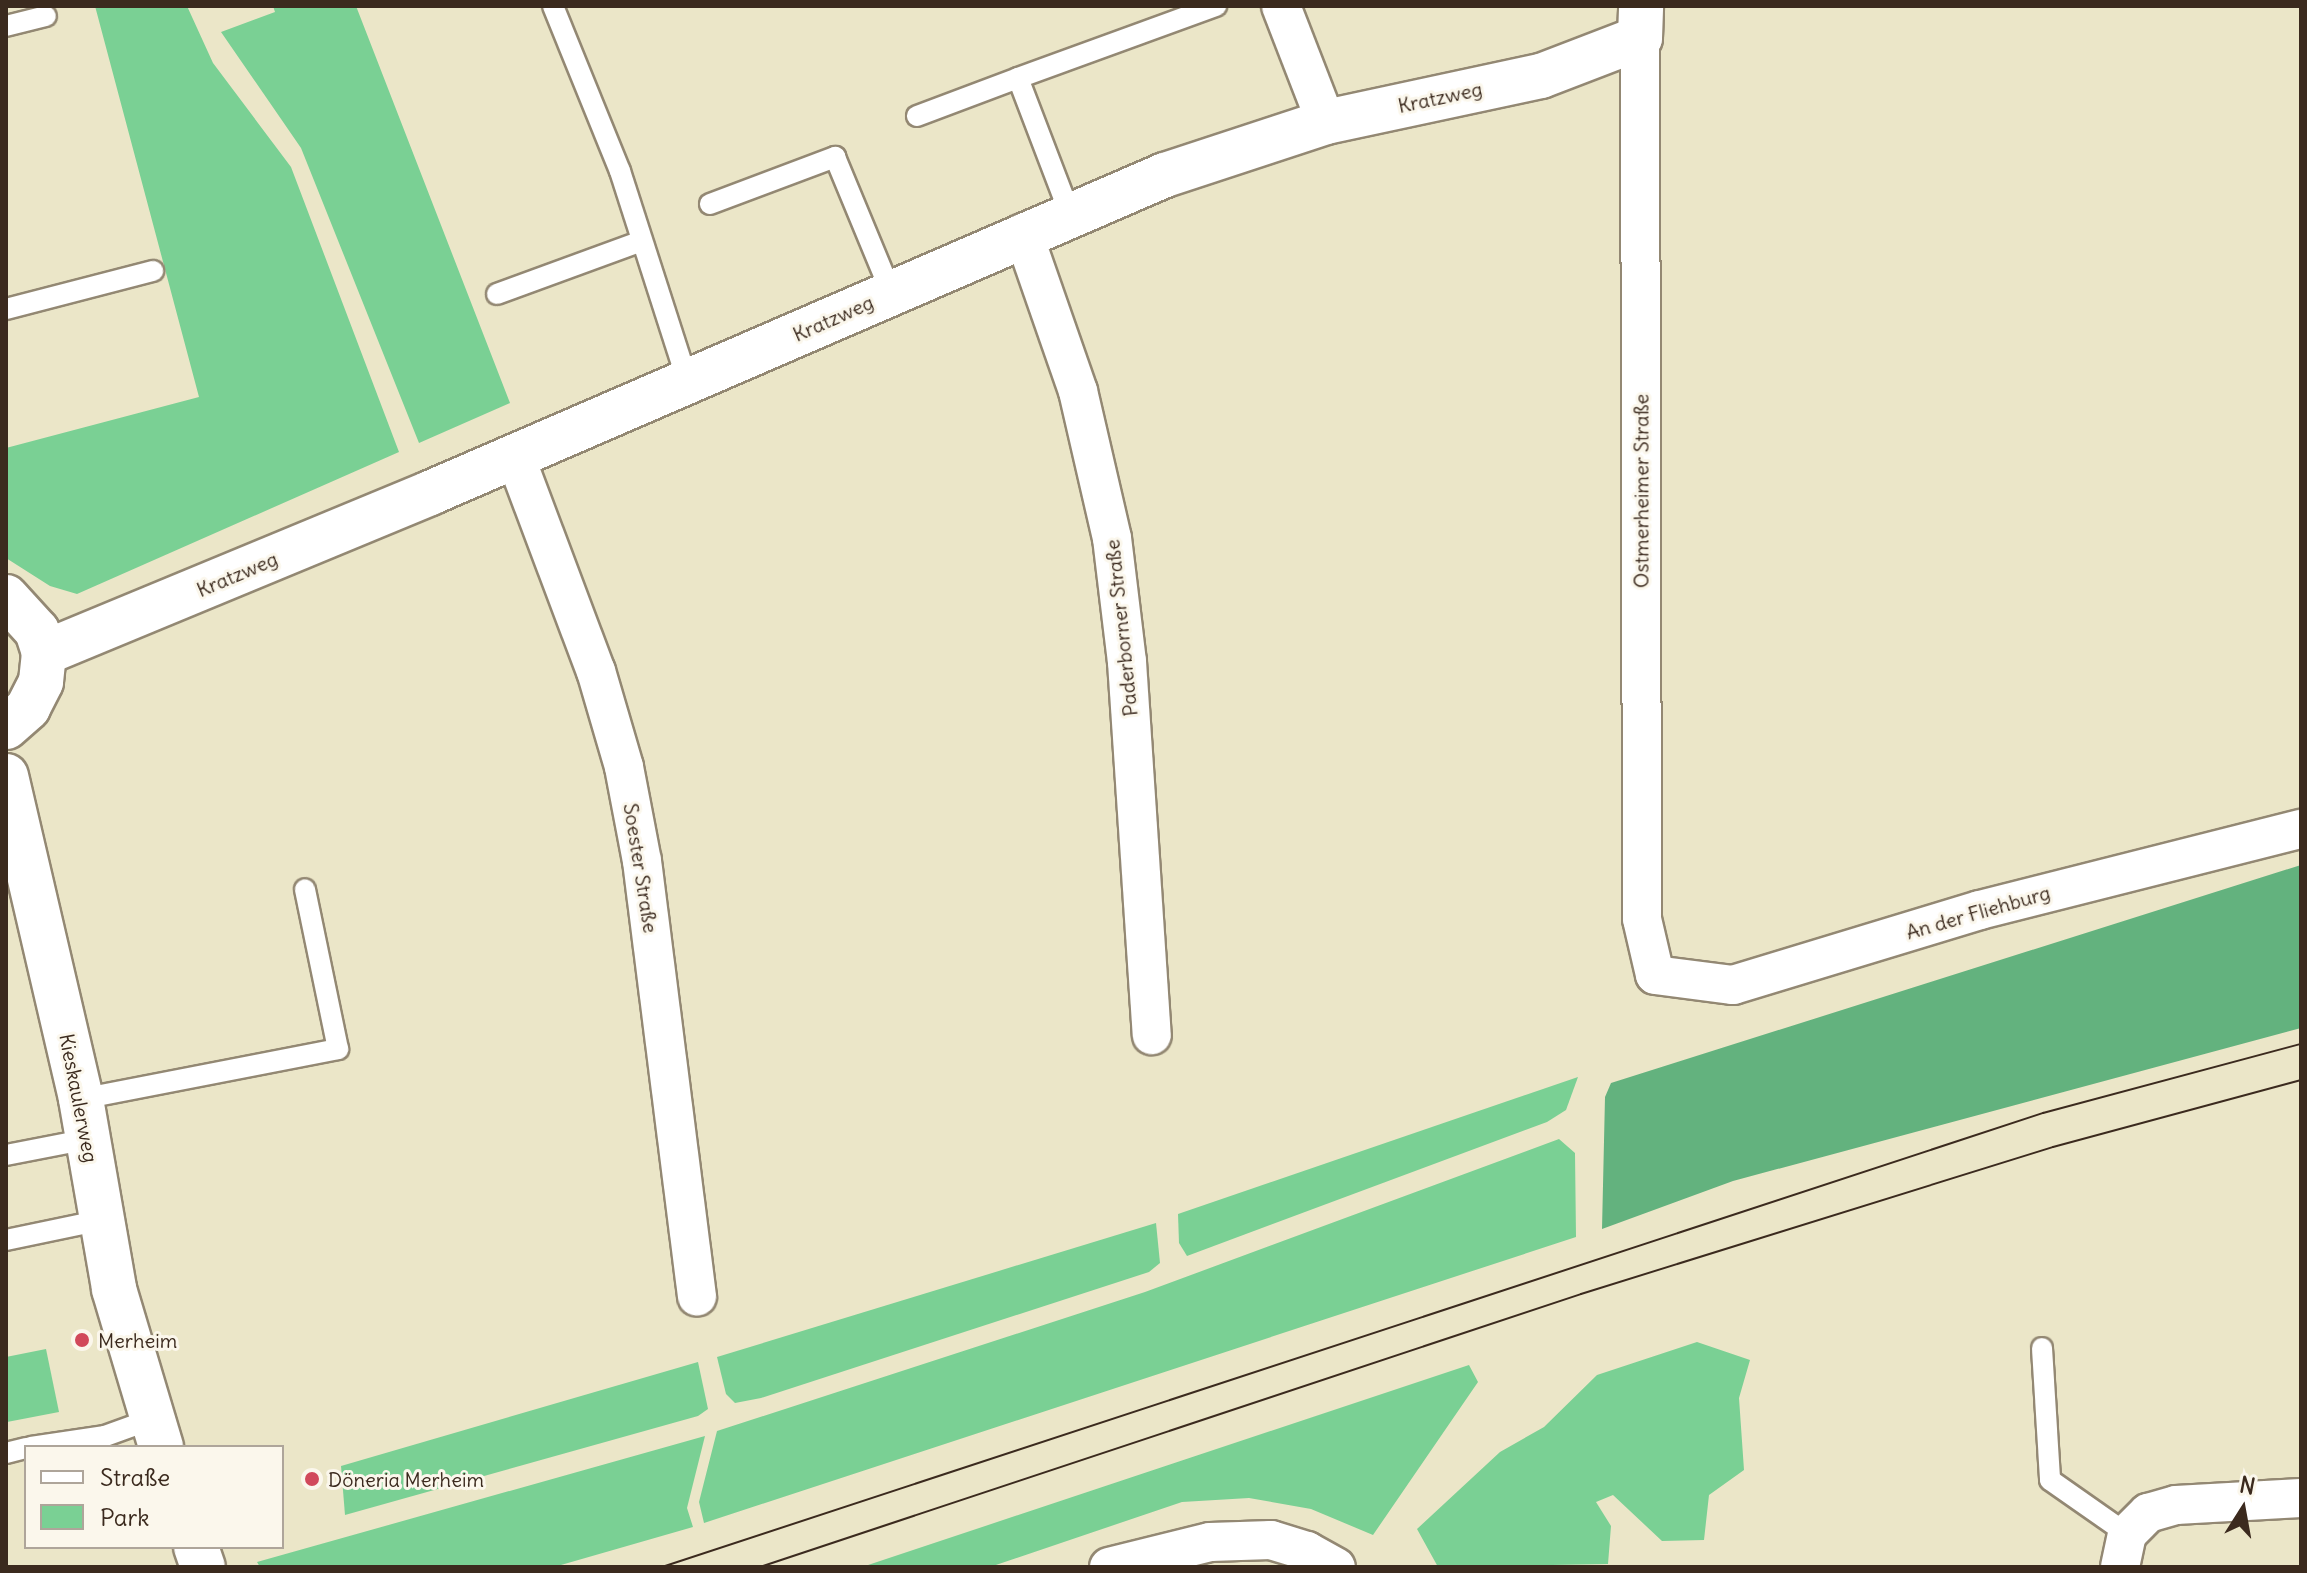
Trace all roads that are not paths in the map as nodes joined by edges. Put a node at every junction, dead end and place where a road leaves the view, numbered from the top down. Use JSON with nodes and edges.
{"nodes":[{"id":1,"x":553,"y":6,"type":"edge"},
{"id":2,"x":1216,"y":6,"type":"edge"},
{"id":3,"x":1281,"y":6,"type":"edge"},
{"id":4,"x":46,"y":16,"type":"dead end"},
{"id":5,"x":1640,"y":22,"type":"edge"},
{"id":6,"x":6,"y":26,"type":"edge"},
{"id":7,"x":1018,"y":78,"type":"junction"},
{"id":8,"x":917,"y":116,"type":"dead end"},
{"id":9,"x":1326,"y":122,"type":"junction"},
{"id":10,"x":710,"y":204,"type":"dead end"},
{"id":11,"x":1070,"y":214,"type":"junction"},
{"id":12,"x":1023,"y":233,"type":"junction"},
{"id":13,"x":642,"y":241,"type":"junction"},
{"id":14,"x":153,"y":271,"type":"dead end"},
{"id":15,"x":891,"y":292,"type":"junction"},
{"id":16,"x":497,"y":294,"type":"dead end"},
{"id":17,"x":6,"y":309,"type":"edge"},
{"id":18,"x":688,"y":383,"type":"junction"},
{"id":19,"x":515,"y":456,"type":"junction"},
{"id":20,"x":6,"y":597,"type":"edge"},
{"id":21,"x":44,"y":653,"type":"junction"},
{"id":22,"x":6,"y":727,"type":"edge"},
{"id":23,"x":6,"y":776,"type":"edge"},
{"id":24,"x":2301,"y":829,"type":"edge"},
{"id":25,"x":305,"y":889,"type":"dead end"},
{"id":26,"x":1655,"y":975,"type":"joint"},
{"id":27,"x":1152,"y":1035,"type":"dead end"},
{"id":28,"x":84,"y":1119,"type":"junction"},
{"id":29,"x":6,"y":1155,"type":"edge"},
{"id":30,"x":102,"y":1220,"type":"junction"},
{"id":31,"x":6,"y":1240,"type":"edge"},
{"id":32,"x":697,"y":1297,"type":"dead end"},
{"id":33,"x":2042,"y":1348,"type":"dead end"},
{"id":34,"x":157,"y":1433,"type":"edge"},
{"id":35,"x":47,"y":1445,"type":"edge"},
{"id":36,"x":2301,"y":1498,"type":"edge"},
{"id":37,"x":2123,"y":1551,"type":"edge"},
{"id":38,"x":1109,"y":1567,"type":"edge"},
{"id":39,"x":1336,"y":1567,"type":"edge"}],
"edges":[{"from":1,"to":13,"type":"lane"},
{"from":2,"to":7,"type":"lane"},
{"from":3,"to":9,"type":"street"},
{"from":4,"to":6,"type":"lane"},
{"from":5,"to":9,"type":"street","name":"Kratzweg"},
{"from":5,"to":26,"type":"street","name":"Ostmerheimer Straße"},
{"from":7,"to":8,"type":"lane"},
{"from":7,"to":11,"type":"lane"},
{"from":9,"to":11,"type":"street","name":"Kratzweg"},
{"from":10,"to":15,"type":"lane"},
{"from":11,"to":12,"type":"street","name":"Kratzweg"},
{"from":12,"to":15,"type":"street","name":"Kratzweg"},
{"from":12,"to":27,"type":"street","name":"Paderborner Straße"},
{"from":13,"to":16,"type":"lane"},
{"from":13,"to":18,"type":"lane"},
{"from":14,"to":17,"type":"lane"},
{"from":15,"to":18,"type":"street","name":"Kratzweg"},
{"from":18,"to":19,"type":"street","name":"Kratzweg"},
{"from":19,"to":21,"type":"street","name":"Kratzweg"},
{"from":19,"to":32,"type":"street","name":"Soester Straße"},
{"from":20,"to":21,"type":"street"},
{"from":21,"to":22,"type":"street"},
{"from":23,"to":28,"type":"street","name":"Kieskaulerweg"},
{"from":24,"to":26,"type":"street","name":"An der Fliehburg"},
{"from":25,"to":28,"type":"lane"},
{"from":28,"to":29,"type":"lane"},
{"from":28,"to":30,"type":"street","name":"Kieskaulerweg"},
{"from":30,"to":31,"type":"lane"},
{"from":30,"to":34,"type":"street","name":"Kieskaulerweg"},
{"from":33,"to":37,"type":"lane"},
{"from":34,"to":35,"type":"lane","name":"Kieskaulerweg"},
{"from":36,"to":37,"type":"street"},
{"from":38,"to":39,"type":"street"}]}
